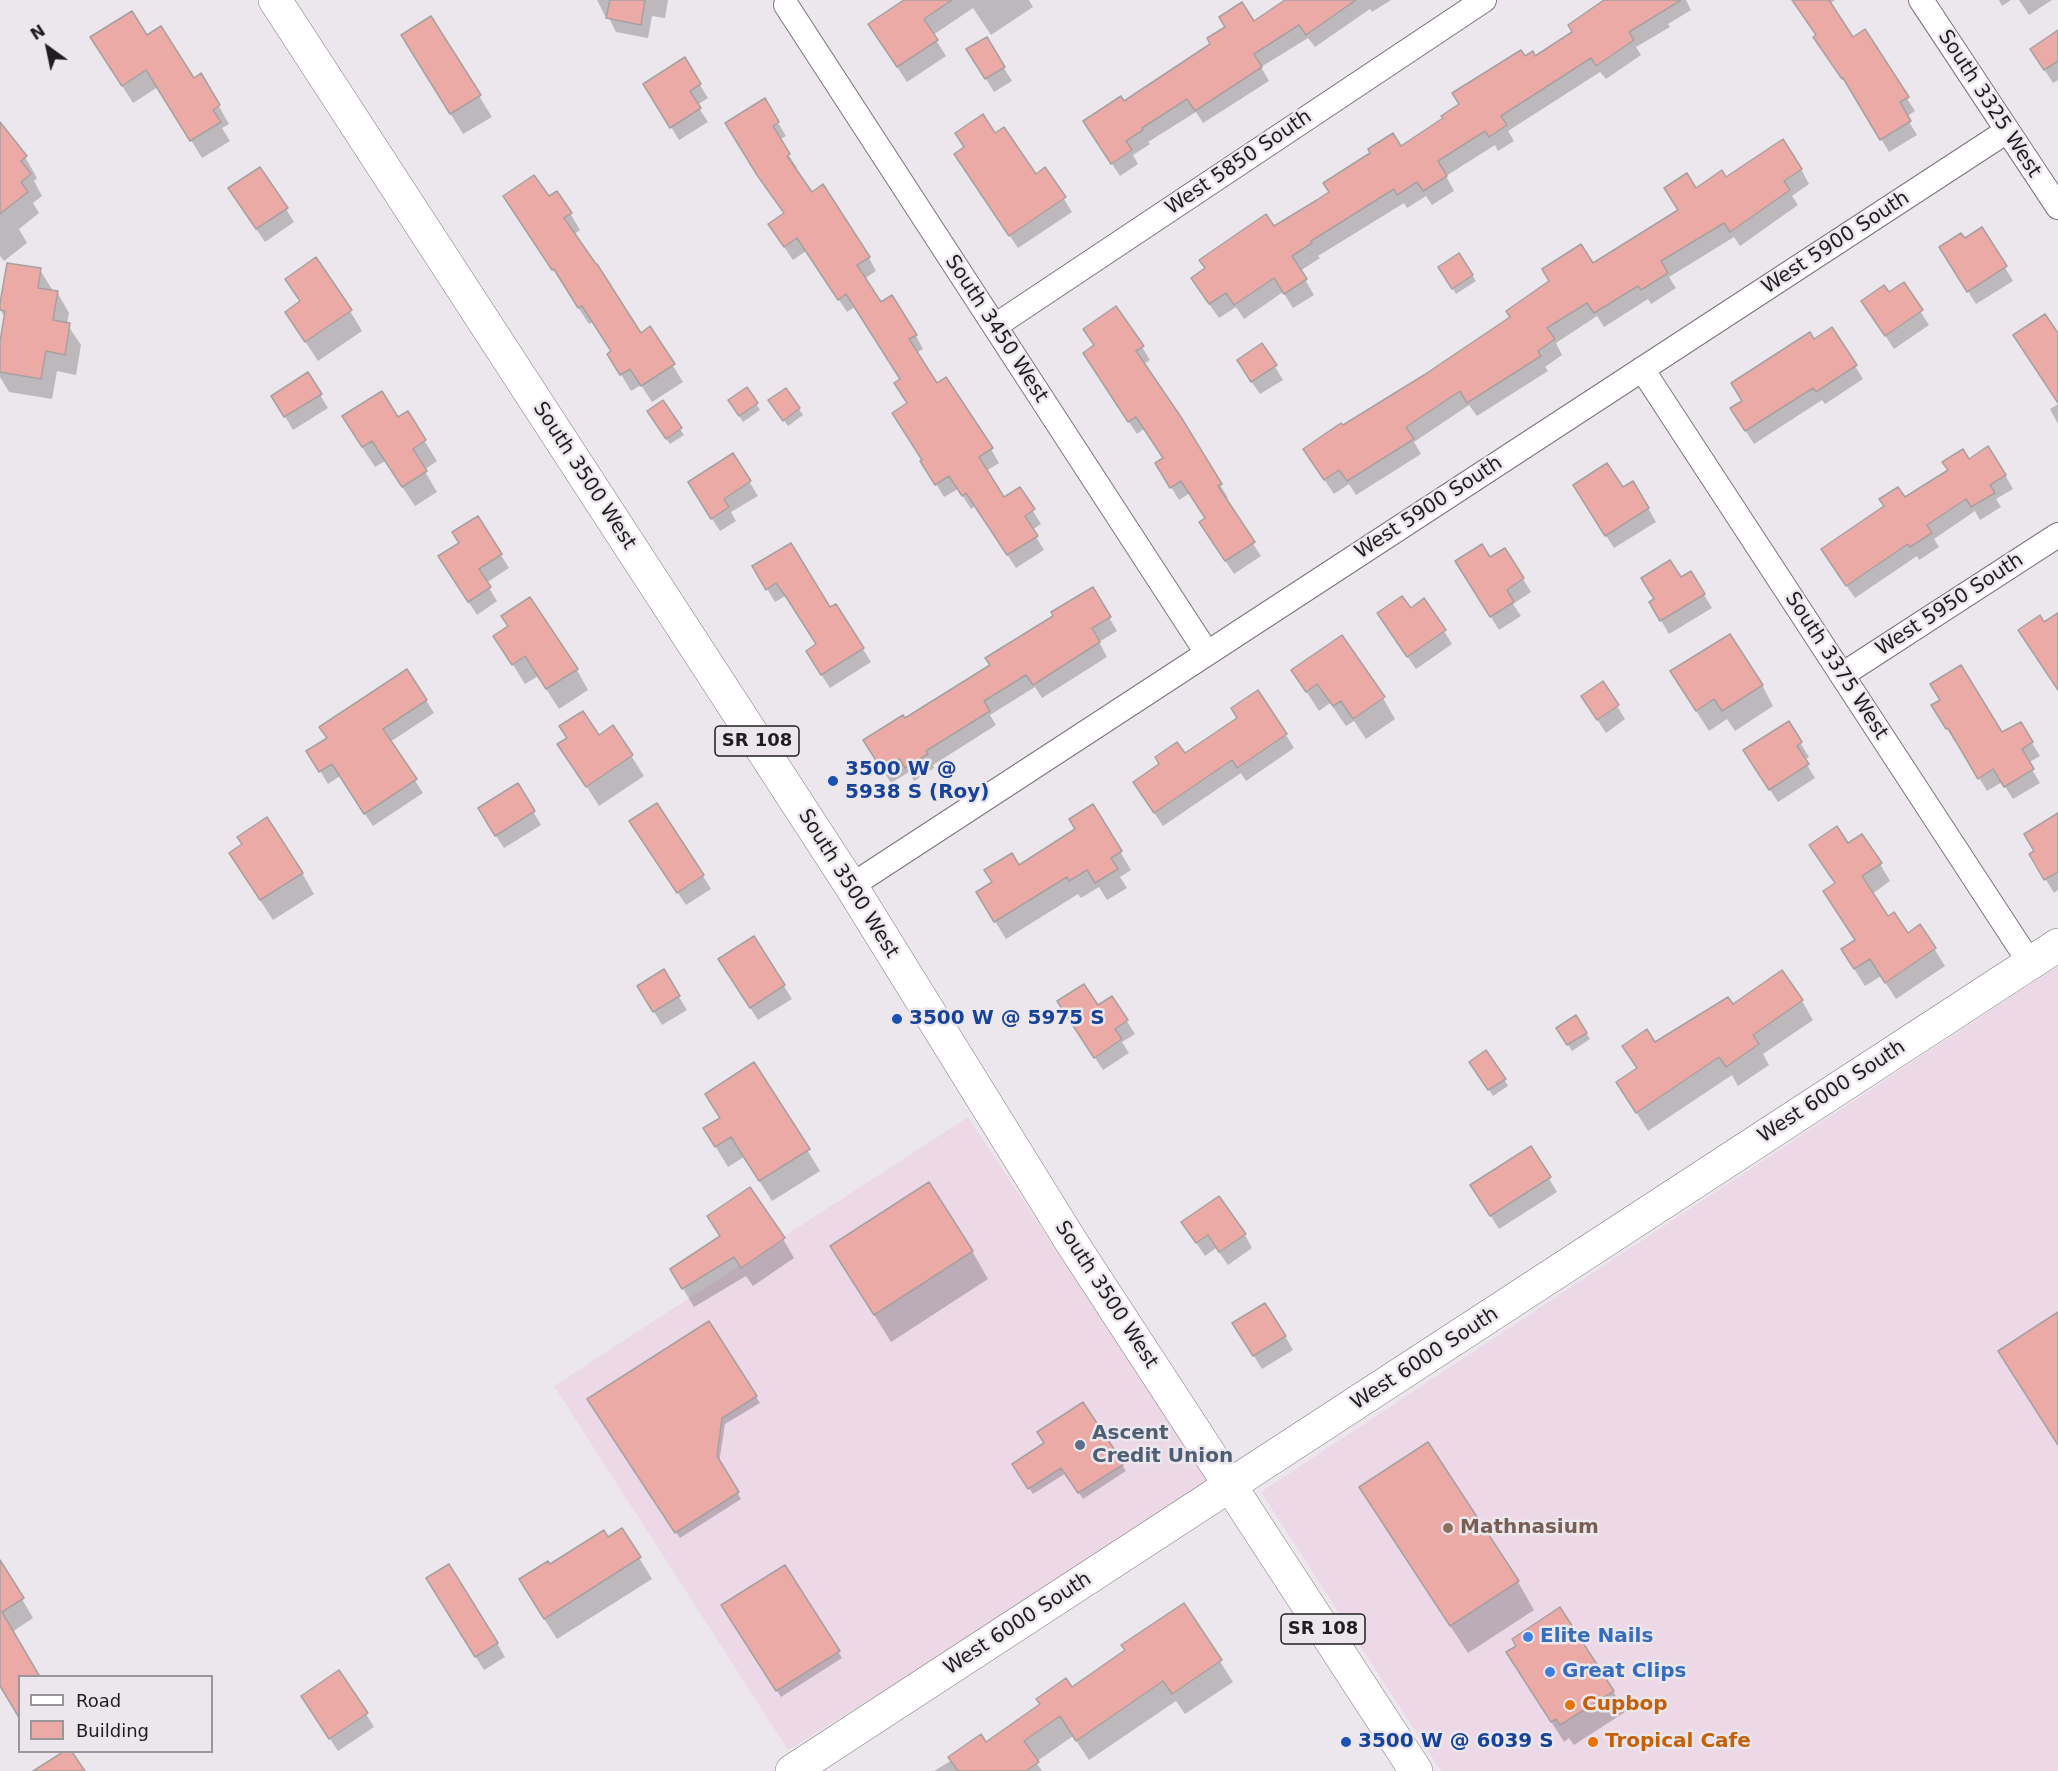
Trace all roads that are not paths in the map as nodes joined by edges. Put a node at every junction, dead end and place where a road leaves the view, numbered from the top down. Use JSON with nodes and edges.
{"nodes":[{"id":1,"x":275,"y":0,"type":"edge"},
{"id":2,"x":1484,"y":0,"type":"edge"},
{"id":3,"x":1921,"y":0,"type":"edge"},
{"id":4,"x":782,"y":2,"type":"edge"},
{"id":5,"x":2007,"y":131,"type":"junction"},
{"id":6,"x":2058,"y":207,"type":"edge"},
{"id":7,"x":994,"y":326,"type":"junction"},
{"id":8,"x":1642,"y":369,"type":"junction"},
{"id":9,"x":2058,"y":535,"type":"edge"},
{"id":10,"x":1207,"y":653,"type":"junction"},
{"id":11,"x":1842,"y":675,"type":"junction"},
{"id":12,"x":851,"y":886,"type":"junction"},
{"id":13,"x":2058,"y":945,"type":"edge"},
{"id":14,"x":2030,"y":963,"type":"junction"},
{"id":15,"x":1231,"y":1486,"type":"junction"},
{"id":16,"x":792,"y":1771,"type":"edge"},
{"id":17,"x":1416,"y":1771,"type":"edge"}],
"edges":[{"from":1,"to":12,"type":"main road","name":"South 3500 West","number":"SR 108"},
{"from":2,"to":7,"type":"street","name":"West 5850 South"},
{"from":3,"to":5,"type":"street","name":"South 3325 West"},
{"from":4,"to":7,"type":"street","name":"South 3450 West"},
{"from":5,"to":6,"type":"street","name":"South 3325 West"},
{"from":5,"to":8,"type":"street","name":"West 5900 South"},
{"from":7,"to":10,"type":"street","name":"South 3450 West"},
{"from":8,"to":10,"type":"street","name":"West 5900 South"},
{"from":8,"to":11,"type":"street","name":"South 3375 West"},
{"from":9,"to":11,"type":"street","name":"West 5950 South"},
{"from":10,"to":12,"type":"street","name":"West 5900 South"},
{"from":11,"to":14,"type":"street","name":"South 3375 West"},
{"from":12,"to":15,"type":"main road","name":"South 3500 West","number":"SR 108"},
{"from":13,"to":14,"type":"main road","name":"West 6000 South"},
{"from":14,"to":15,"type":"main road","name":"West 6000 South"},
{"from":15,"to":16,"type":"main road","name":"West 6000 South"},
{"from":15,"to":17,"type":"main road","name":"South 3500 West","number":"SR 108"}]}
